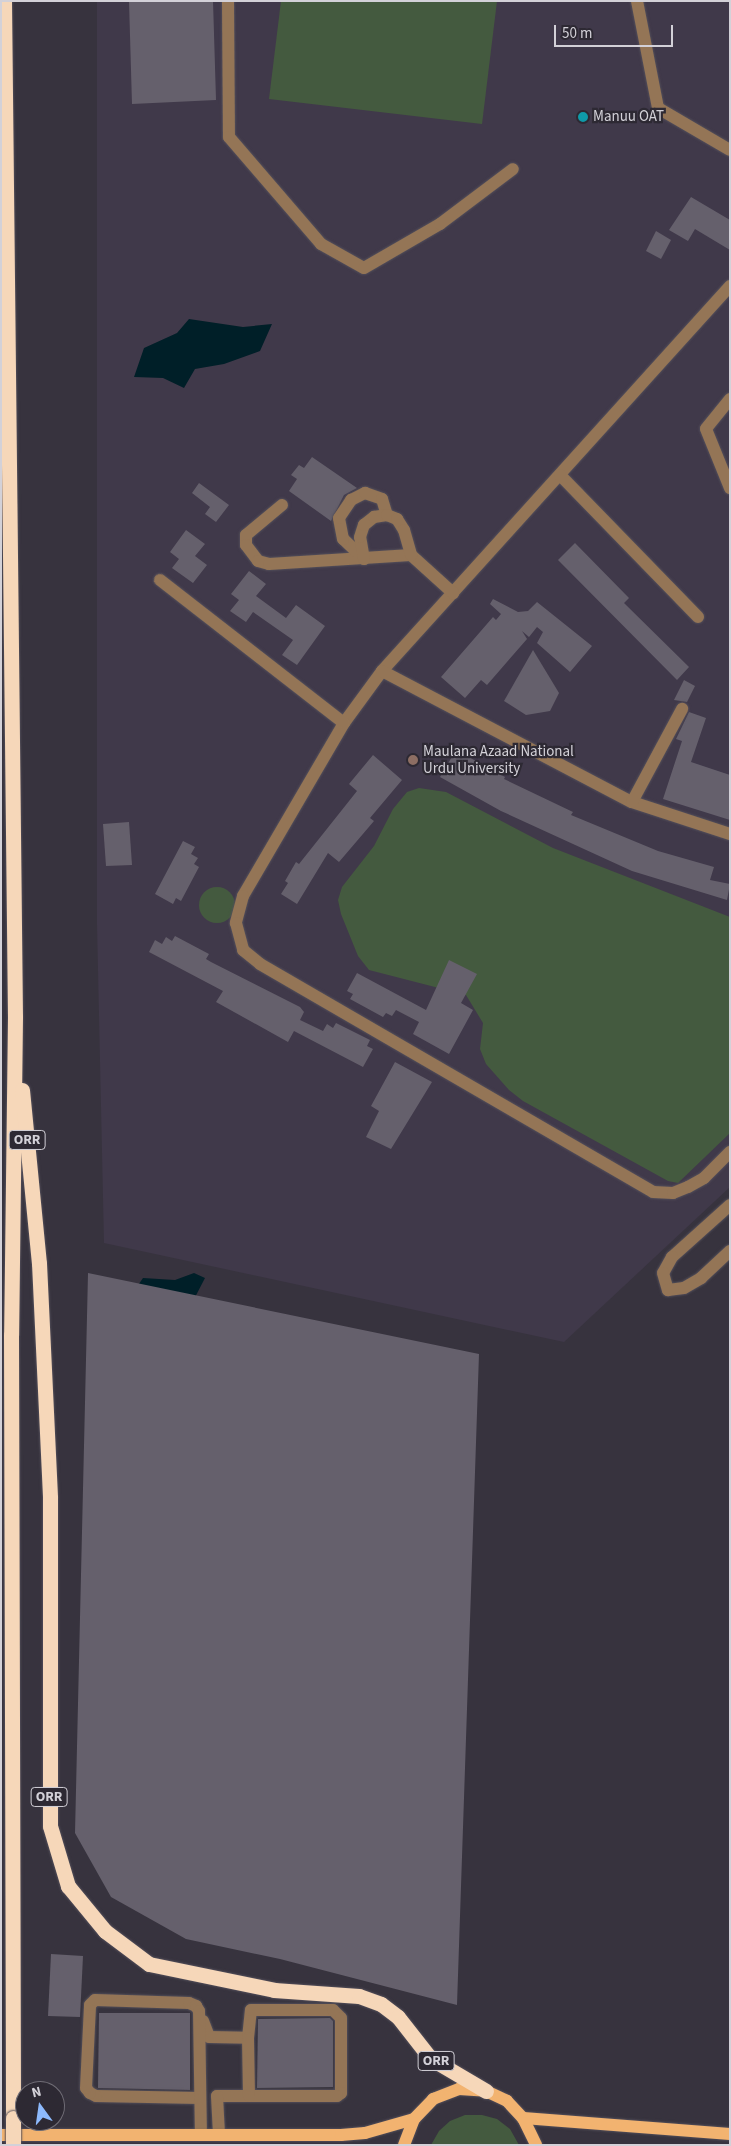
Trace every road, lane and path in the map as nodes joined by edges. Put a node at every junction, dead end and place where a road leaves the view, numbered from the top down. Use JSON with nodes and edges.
{"nodes":[{"id":1,"x":4,"y":1,"type":"edge"},
{"id":2,"x":228,"y":1,"type":"edge"},
{"id":3,"x":638,"y":1,"type":"edge"},
{"id":4,"x":730,"y":150,"type":"edge"},
{"id":5,"x":513,"y":169,"type":"dead end"},
{"id":6,"x":728,"y":292,"type":"edge"},
{"id":7,"x":730,"y":399,"type":"edge"},
{"id":8,"x":560,"y":475,"type":"junction"},
{"id":9,"x":730,"y":488,"type":"edge"},
{"id":10,"x":282,"y":505,"type":"dead end"},
{"id":11,"x":387,"y":515,"type":"junction"},
{"id":12,"x":411,"y":555,"type":"junction"},
{"id":13,"x":364,"y":559,"type":"junction"},
{"id":14,"x":160,"y":580,"type":"dead end"},
{"id":15,"x":453,"y":593,"type":"junction"},
{"id":16,"x":698,"y":617,"type":"dead end"},
{"id":17,"x":382,"y":671,"type":"junction"},
{"id":18,"x":682,"y":709,"type":"dead end"},
{"id":19,"x":344,"y":723,"type":"junction"},
{"id":20,"x":632,"y":802,"type":"junction"},
{"id":21,"x":730,"y":834,"type":"edge"},
{"id":22,"x":15,"y":1017,"type":"junction"},
{"id":23,"x":730,"y":1152,"type":"edge"},
{"id":24,"x":730,"y":1205,"type":"edge"},
{"id":25,"x":730,"y":1251,"type":"edge"},
{"id":26,"x":199,"y":2011,"type":"junction"},
{"id":27,"x":248,"y":2038,"type":"junction"},
{"id":28,"x":486,"y":2091,"type":"junction"},
{"id":29,"x":249,"y":2096,"type":"junction"},
{"id":30,"x":200,"y":2098,"type":"junction"},
{"id":31,"x":523,"y":2118,"type":"junction"},
{"id":32,"x":414,"y":2119,"type":"junction"},
{"id":33,"x":730,"y":2134,"type":"edge"},
{"id":34,"x":1,"y":2135,"type":"edge"},
{"id":35,"x":201,"y":2135,"type":"junction"},
{"id":36,"x":219,"y":2135,"type":"junction"},
{"id":37,"x":13,"y":2145,"type":"edge"},
{"id":38,"x":404,"y":2145,"type":"edge"},
{"id":39,"x":536,"y":2145,"type":"edge"}],
"edges":[{"from":1,"to":22,"type":"highway","number":"ORR"},
{"from":2,"to":5,"type":"street"},
{"from":3,"to":4,"type":"street"},
{"from":6,"to":8,"type":"street"},
{"from":7,"to":9,"type":"street"},
{"from":8,"to":15,"type":"street"},
{"from":8,"to":16,"type":"street"},
{"from":10,"to":13,"type":"street"},
{"from":11,"to":12,"type":"street"},
{"from":11,"to":13,"type":"street"},
{"from":11,"to":13,"type":"street"},
{"from":12,"to":13,"type":"street"},
{"from":12,"to":15,"type":"street"},
{"from":14,"to":19,"type":"street"},
{"from":15,"to":17,"type":"street"},
{"from":17,"to":19,"type":"street"},
{"from":17,"to":20,"type":"street"},
{"from":18,"to":20,"type":"street"},
{"from":19,"to":23,"type":"street"},
{"from":20,"to":21,"type":"street"},
{"from":22,"to":28,"type":"highway","number":"ORR"},
{"from":22,"to":37,"type":"highway","number":"ORR","bridge":true},
{"from":24,"to":25,"type":"street"},
{"from":26,"to":27,"type":"street"},
{"from":26,"to":30,"type":"street"},
{"from":26,"to":30,"type":"street"},
{"from":27,"to":29,"type":"street"},
{"from":27,"to":29,"type":"street"},
{"from":28,"to":31,"type":"main road"},
{"from":28,"to":32,"type":"main road"},
{"from":29,"to":36,"type":"street"},
{"from":30,"to":35,"type":"street"},
{"from":31,"to":33,"type":"main road"},
{"from":31,"to":39,"type":"main road"},
{"from":32,"to":36,"type":"main road"},
{"from":32,"to":38,"type":"main road"},
{"from":34,"to":35,"type":"main road"},
{"from":35,"to":36,"type":"main road"}]}
